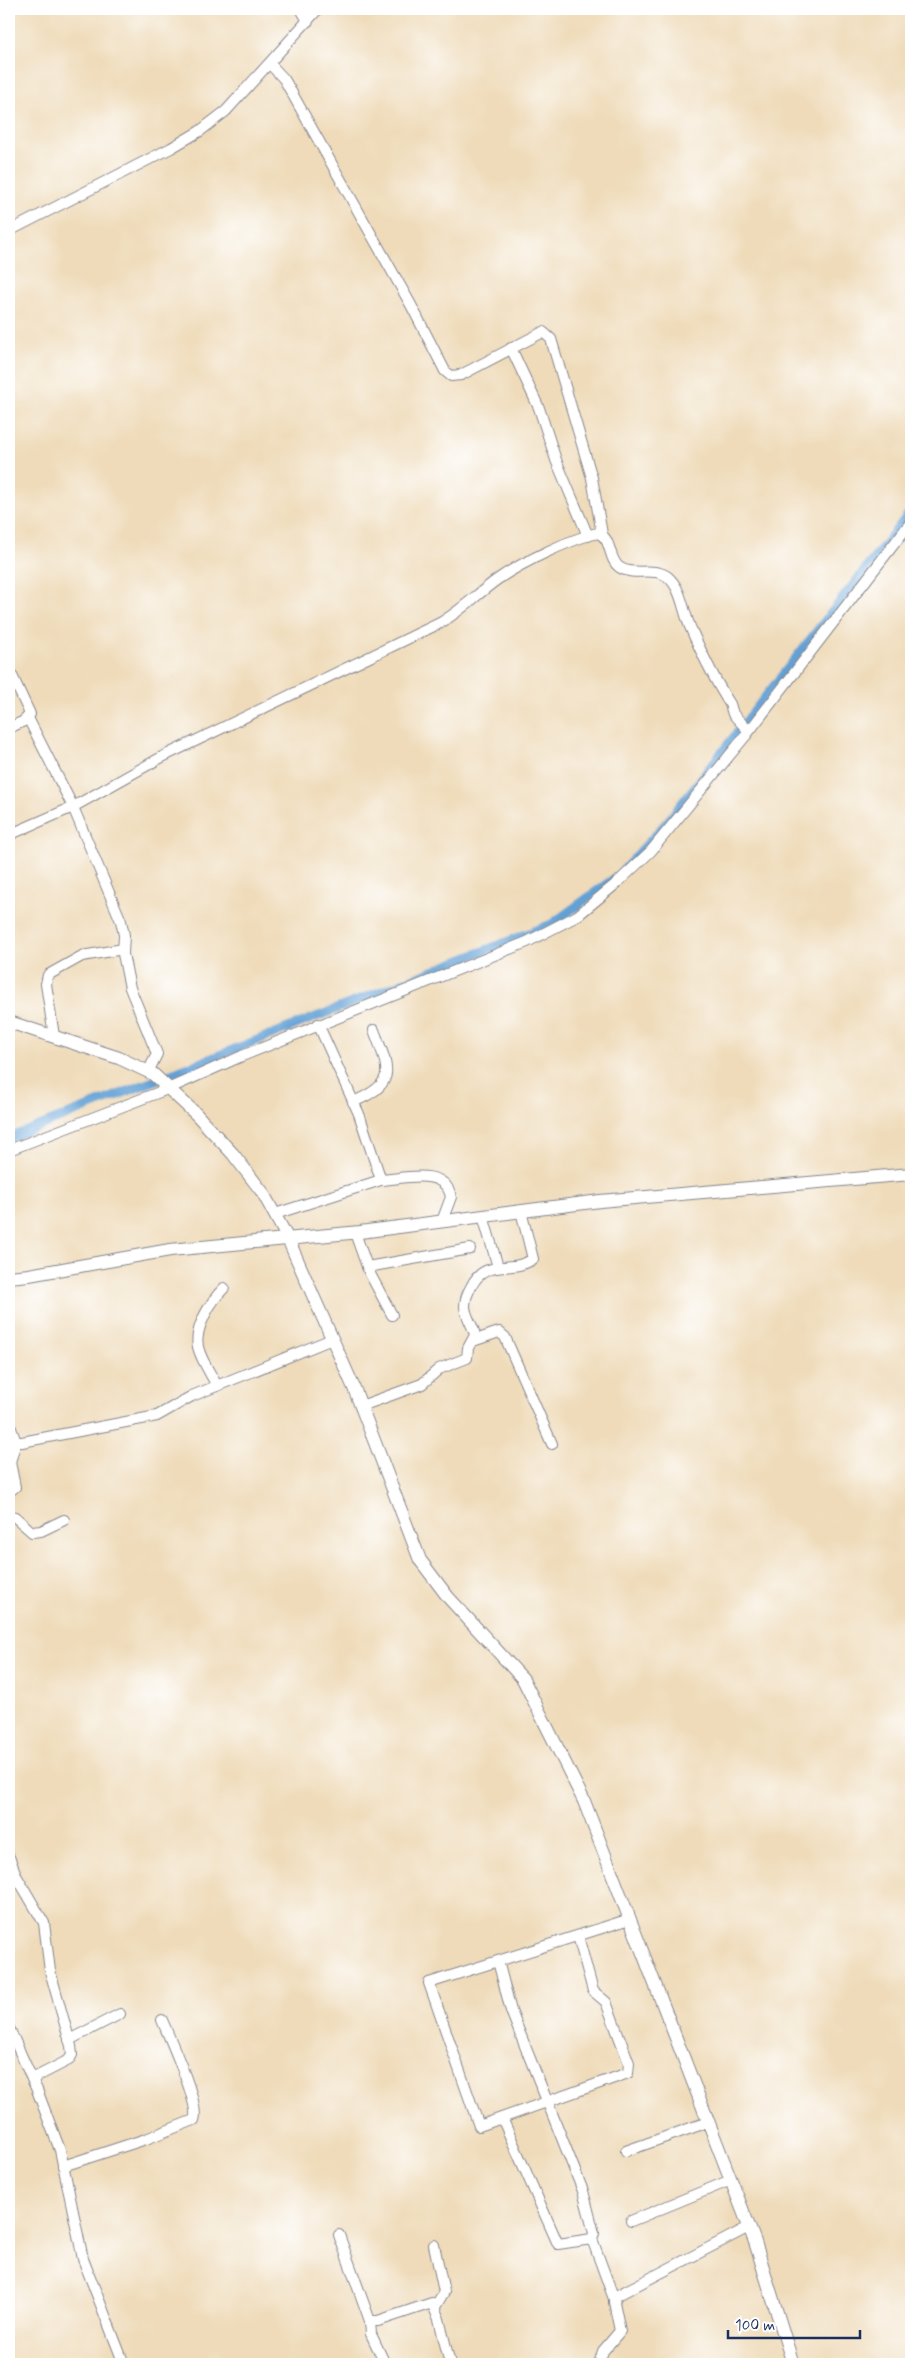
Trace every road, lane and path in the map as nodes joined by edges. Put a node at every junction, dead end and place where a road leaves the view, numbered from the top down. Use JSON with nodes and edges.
{"nodes":[{"id":1,"x":301,"y":9,"type":"edge"},
{"id":2,"x":318,"y":9,"type":"edge"},
{"id":3,"x":308,"y":21,"type":"junction"},
{"id":4,"x":273,"y":60,"type":"junction"},
{"id":5,"x":9,"y":232,"type":"edge"},
{"id":6,"x":511,"y":348,"type":"junction"},
{"id":7,"x":911,"y":522,"type":"edge"},
{"id":8,"x":602,"y":534,"type":"junction"},
{"id":9,"x":588,"y":536,"type":"junction"},
{"id":10,"x":9,"y":670,"type":"edge"},
{"id":11,"x":28,"y":718,"type":"junction"},
{"id":12,"x":9,"y":728,"type":"edge"},
{"id":13,"x":747,"y":732,"type":"junction"},
{"id":14,"x":73,"y":807,"type":"junction"},
{"id":15,"x":9,"y":835,"type":"edge"},
{"id":16,"x":123,"y":948,"type":"junction"},
{"id":17,"x":9,"y":1022,"type":"edge"},
{"id":18,"x":318,"y":1024,"type":"junction"},
{"id":19,"x":374,"y":1030,"type":"dead end"},
{"id":20,"x":54,"y":1036,"type":"junction"},
{"id":21,"x":150,"y":1073,"type":"junction"},
{"id":22,"x":166,"y":1086,"type":"junction"},
{"id":23,"x":353,"y":1102,"type":"junction"},
{"id":24,"x":9,"y":1150,"type":"edge"},
{"id":25,"x":911,"y":1174,"type":"edge"},
{"id":26,"x":381,"y":1180,"type":"junction"},
{"id":27,"x":521,"y":1211,"type":"junction"},
{"id":28,"x":275,"y":1214,"type":"junction"},
{"id":29,"x":483,"y":1216,"type":"junction"},
{"id":30,"x":442,"y":1221,"type":"junction"},
{"id":31,"x":355,"y":1233,"type":"junction"},
{"id":32,"x":288,"y":1239,"type":"junction"},
{"id":33,"x":470,"y":1250,"type":"dead end"},
{"id":34,"x":367,"y":1267,"type":"junction"},
{"id":35,"x":498,"y":1267,"type":"junction"},
{"id":36,"x":9,"y":1277,"type":"edge"},
{"id":37,"x":224,"y":1288,"type":"dead end"},
{"id":38,"x":392,"y":1315,"type":"dead end"},
{"id":39,"x":332,"y":1339,"type":"junction"},
{"id":40,"x":473,"y":1341,"type":"junction"},
{"id":41,"x":217,"y":1386,"type":"junction"},
{"id":42,"x":361,"y":1406,"type":"junction"},
{"id":43,"x":9,"y":1423,"type":"edge"},
{"id":44,"x":16,"y":1442,"type":"junction"},
{"id":45,"x":552,"y":1444,"type":"dead end"},
{"id":46,"x":9,"y":1492,"type":"edge"},
{"id":47,"x":9,"y":1516,"type":"edge"},
{"id":48,"x":64,"y":1520,"type":"dead end"},
{"id":49,"x":9,"y":1857,"type":"edge"},
{"id":50,"x":630,"y":1920,"type":"junction"},
{"id":51,"x":578,"y":1936,"type":"junction"},
{"id":52,"x":498,"y":1961,"type":"junction"},
{"id":53,"x":120,"y":2014,"type":"dead end"},
{"id":54,"x":162,"y":2020,"type":"dead end"},
{"id":55,"x":9,"y":2028,"type":"edge"},
{"id":56,"x":69,"y":2040,"type":"junction"},
{"id":57,"x":32,"y":2079,"type":"junction"},
{"id":58,"x":548,"y":2102,"type":"junction"},
{"id":59,"x":502,"y":2118,"type":"junction"},
{"id":60,"x":708,"y":2122,"type":"junction"},
{"id":61,"x":626,"y":2151,"type":"dead end"},
{"id":62,"x":64,"y":2166,"type":"junction"},
{"id":63,"x":731,"y":2180,"type":"junction"},
{"id":64,"x":631,"y":2221,"type":"dead end"},
{"id":65,"x":749,"y":2227,"type":"junction"},
{"id":66,"x":340,"y":2235,"type":"dead end"},
{"id":67,"x":592,"y":2239,"type":"junction"},
{"id":68,"x":434,"y":2245,"type":"dead end"},
{"id":69,"x":614,"y":2299,"type":"junction"},
{"id":70,"x":434,"y":2307,"type":"junction"},
{"id":71,"x":370,"y":2321,"type":"junction"},
{"id":72,"x":124,"y":2364,"type":"edge"},
{"id":73,"x":385,"y":2364,"type":"edge"},
{"id":74,"x":450,"y":2364,"type":"edge"},
{"id":75,"x":599,"y":2364,"type":"edge"},
{"id":76,"x":793,"y":2364,"type":"edge"}],
"edges":[{"from":1,"to":3,"type":"street"},
{"from":2,"to":3,"type":"street"},
{"from":3,"to":4,"type":"street"},
{"from":4,"to":5,"type":"street"},
{"from":4,"to":6,"type":"street"},
{"from":6,"to":8,"type":"street"},
{"from":6,"to":9,"type":"street"},
{"from":7,"to":13,"type":"street"},
{"from":8,"to":9,"type":"street"},
{"from":8,"to":13,"type":"street"},
{"from":9,"to":14,"type":"street"},
{"from":10,"to":11,"type":"street"},
{"from":11,"to":12,"type":"street"},
{"from":11,"to":14,"type":"street"},
{"from":13,"to":18,"type":"street"},
{"from":14,"to":15,"type":"street"},
{"from":14,"to":16,"type":"street"},
{"from":16,"to":20,"type":"street"},
{"from":16,"to":21,"type":"street"},
{"from":17,"to":20,"type":"street"},
{"from":18,"to":22,"type":"street"},
{"from":18,"to":23,"type":"street"},
{"from":19,"to":23,"type":"street"},
{"from":20,"to":21,"type":"street"},
{"from":21,"to":22,"type":"street"},
{"from":22,"to":24,"type":"street"},
{"from":22,"to":28,"type":"street"},
{"from":23,"to":26,"type":"street"},
{"from":25,"to":27,"type":"street"},
{"from":26,"to":28,"type":"street"},
{"from":26,"to":30,"type":"street"},
{"from":27,"to":29,"type":"street"},
{"from":27,"to":35,"type":"street"},
{"from":28,"to":32,"type":"street"},
{"from":29,"to":30,"type":"street"},
{"from":29,"to":35,"type":"street"},
{"from":30,"to":31,"type":"street"},
{"from":31,"to":32,"type":"street"},
{"from":31,"to":34,"type":"street"},
{"from":32,"to":36,"type":"street"},
{"from":32,"to":39,"type":"street"},
{"from":33,"to":34,"type":"street"},
{"from":34,"to":38,"type":"street"},
{"from":35,"to":40,"type":"street"},
{"from":37,"to":41,"type":"street"},
{"from":39,"to":41,"type":"street"},
{"from":39,"to":42,"type":"street"},
{"from":40,"to":42,"type":"street"},
{"from":40,"to":45,"type":"street"},
{"from":41,"to":44,"type":"street"},
{"from":42,"to":50,"type":"street"},
{"from":43,"to":44,"type":"street"},
{"from":44,"to":46,"type":"street"},
{"from":47,"to":48,"type":"street"},
{"from":49,"to":56,"type":"street"},
{"from":50,"to":51,"type":"street"},
{"from":50,"to":60,"type":"street"},
{"from":51,"to":52,"type":"street"},
{"from":51,"to":58,"type":"street"},
{"from":52,"to":58,"type":"street"},
{"from":52,"to":59,"type":"street"},
{"from":53,"to":56,"type":"street"},
{"from":54,"to":62,"type":"street"},
{"from":55,"to":57,"type":"street"},
{"from":56,"to":57,"type":"street"},
{"from":57,"to":62,"type":"street"},
{"from":58,"to":59,"type":"street"},
{"from":58,"to":67,"type":"street"},
{"from":59,"to":67,"type":"street"},
{"from":60,"to":61,"type":"street"},
{"from":60,"to":63,"type":"street"},
{"from":62,"to":72,"type":"street"},
{"from":63,"to":64,"type":"street"},
{"from":63,"to":65,"type":"street"},
{"from":65,"to":69,"type":"street"},
{"from":65,"to":76,"type":"street"},
{"from":66,"to":71,"type":"street"},
{"from":67,"to":69,"type":"street"},
{"from":68,"to":70,"type":"street"},
{"from":69,"to":75,"type":"street"},
{"from":70,"to":71,"type":"street"},
{"from":70,"to":74,"type":"street"},
{"from":71,"to":73,"type":"street"}]}
